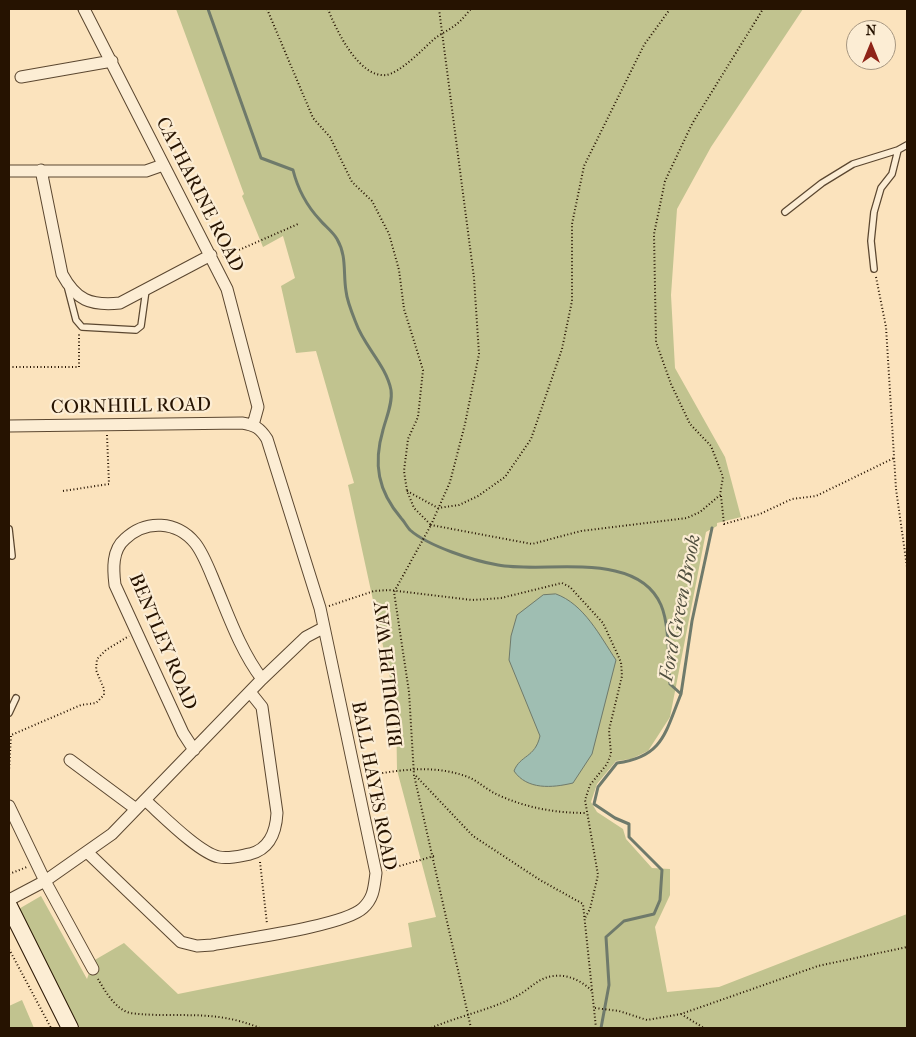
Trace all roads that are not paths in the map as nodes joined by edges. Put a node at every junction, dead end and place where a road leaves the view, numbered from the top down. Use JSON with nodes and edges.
{"nodes":[{"id":1,"x":84,"y":9,"type":"edge"},
{"id":2,"x":112,"y":61,"type":"junction"},
{"id":3,"x":20,"y":76,"type":"dead end"},
{"id":4,"x":907,"y":145,"type":"edge"},
{"id":5,"x":898,"y":150,"type":"junction"},
{"id":6,"x":163,"y":164,"type":"junction"},
{"id":7,"x":41,"y":170,"type":"junction"},
{"id":8,"x":9,"y":171,"type":"edge"},
{"id":9,"x":785,"y":212,"type":"dead end"},
{"id":10,"x":213,"y":258,"type":"junction"},
{"id":11,"x":874,"y":269,"type":"road end"},
{"id":12,"x":66,"y":282,"type":"junction"},
{"id":13,"x":146,"y":290,"type":"junction"},
{"id":14,"x":253,"y":425,"type":"junction"},
{"id":15,"x":9,"y":426,"type":"edge"},
{"id":16,"x":9,"y":529,"type":"edge"},
{"id":17,"x":12,"y":556,"type":"dead end"},
{"id":18,"x":323,"y":628,"type":"junction"},
{"id":19,"x":262,"y":679,"type":"junction"},
{"id":20,"x":250,"y":692,"type":"junction"},
{"id":21,"x":16,"y":698,"type":"dead end"},
{"id":22,"x":9,"y":713,"type":"edge"},
{"id":23,"x":194,"y":750,"type":"junction"},
{"id":24,"x":70,"y":760,"type":"dead end"},
{"id":25,"x":145,"y":800,"type":"junction"},
{"id":26,"x":9,"y":806,"type":"edge"},
{"id":27,"x":136,"y":809,"type":"junction"},
{"id":28,"x":87,"y":852,"type":"junction"},
{"id":29,"x":45,"y":881,"type":"junction"},
{"id":30,"x":9,"y":900,"type":"edge"},
{"id":31,"x":9,"y":906,"type":"edge"},
{"id":32,"x":93,"y":969,"type":"road end"},
{"id":33,"x":70,"y":1028,"type":"edge"}],
"edges":[{"from":1,"to":2,"type":"street","name":"CATHARINE ROAD"},
{"from":2,"to":3,"type":"street"},
{"from":2,"to":6,"type":"street","name":"CATHARINE ROAD"},
{"from":4,"to":5,"type":"lane"},
{"from":5,"to":9,"type":"lane"},
{"from":5,"to":11,"type":"lane"},
{"from":6,"to":7,"type":"street"},
{"from":6,"to":10,"type":"street","name":"CATHARINE ROAD"},
{"from":7,"to":8,"type":"street"},
{"from":7,"to":12,"type":"street"},
{"from":10,"to":13,"type":"street"},
{"from":10,"to":14,"type":"street","name":"CATHARINE ROAD"},
{"from":12,"to":13,"type":"street"},
{"from":12,"to":13,"type":"lane"},
{"from":14,"to":15,"type":"street","name":"CORNHILL ROAD"},
{"from":14,"to":18,"type":"street","name":"BALL HAYES ROAD"},
{"from":16,"to":17,"type":"lane"},
{"from":18,"to":19,"type":"street"},
{"from":18,"to":28,"type":"street","name":"BALL HAYES ROAD"},
{"from":19,"to":20,"type":"street"},
{"from":19,"to":23,"type":"street","name":"BENTLEY ROAD"},
{"from":20,"to":23,"type":"street"},
{"from":20,"to":25,"type":"street"},
{"from":21,"to":22,"type":"lane"},
{"from":23,"to":25,"type":"street"},
{"from":24,"to":27,"type":"street"},
{"from":25,"to":27,"type":"street"},
{"from":26,"to":29,"type":"street"},
{"from":27,"to":28,"type":"street"},
{"from":28,"to":29,"type":"street"},
{"from":29,"to":30,"type":"street"},
{"from":29,"to":32,"type":"street"},
{"from":31,"to":33,"type":"street"}]}
